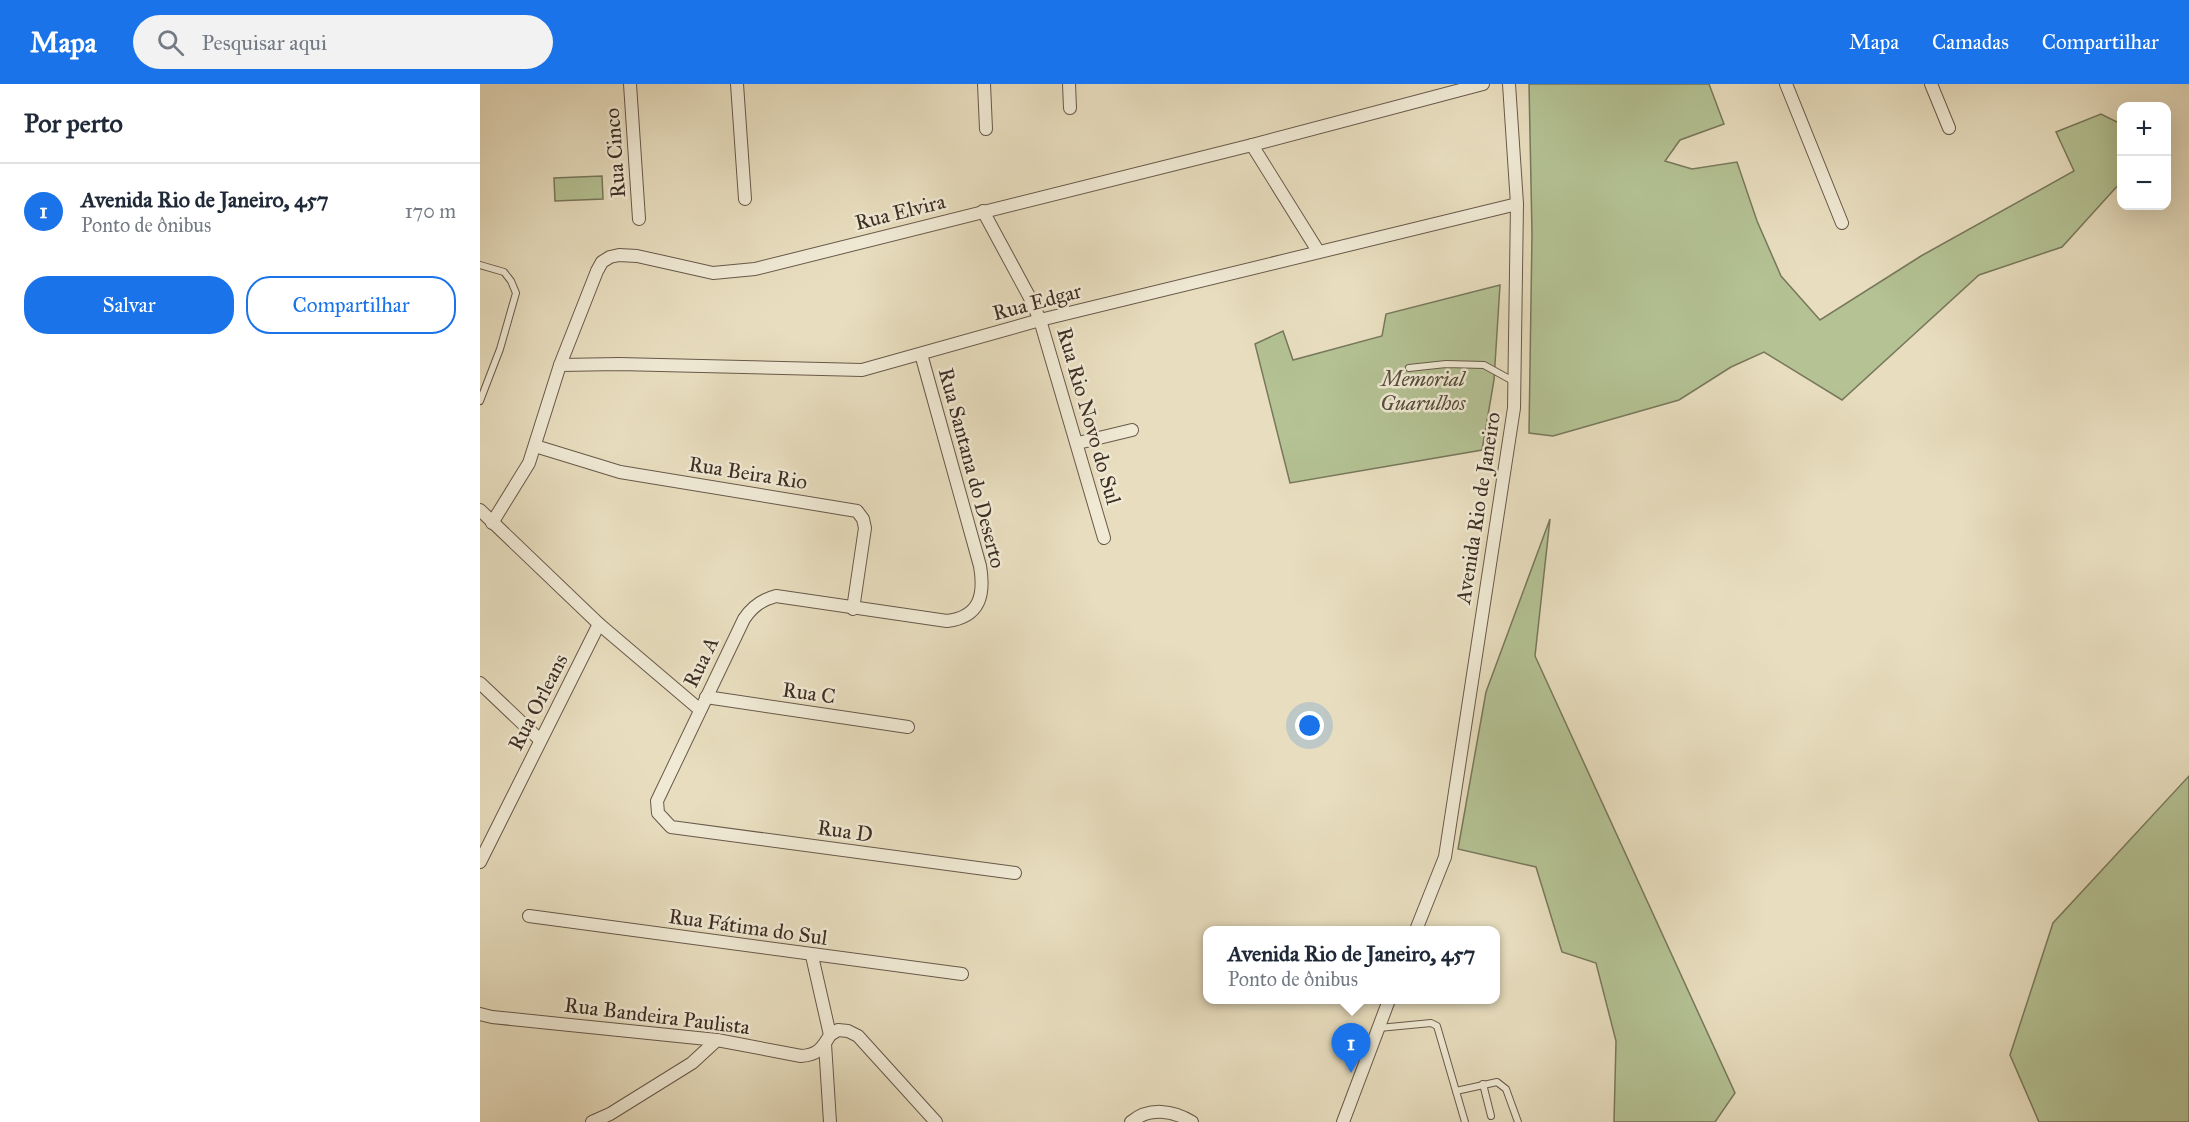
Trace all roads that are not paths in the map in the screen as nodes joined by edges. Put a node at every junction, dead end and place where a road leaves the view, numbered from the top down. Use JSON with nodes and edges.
{"nodes":[{"id":1,"x":630,"y":84,"type":"edge"},
{"id":2,"x":737,"y":84,"type":"edge"},
{"id":3,"x":984,"y":84,"type":"edge"},
{"id":4,"x":1069,"y":84,"type":"edge"},
{"id":5,"x":1483,"y":84,"type":"edge"},
{"id":6,"x":1509,"y":84,"type":"edge"},
{"id":7,"x":1786,"y":84,"type":"edge"},
{"id":8,"x":1931,"y":84,"type":"edge"},
{"id":9,"x":1070,"y":108,"type":"dead end"},
{"id":10,"x":1949,"y":128,"type":"dead end"},
{"id":11,"x":987,"y":129,"type":"dead end"},
{"id":12,"x":1252,"y":145,"type":"junction"},
{"id":13,"x":745,"y":200,"type":"dead end"},
{"id":14,"x":1517,"y":204,"type":"junction"},
{"id":15,"x":983,"y":211,"type":"junction"},
{"id":16,"x":639,"y":219,"type":"dead end"},
{"id":17,"x":1842,"y":223,"type":"dead end"},
{"id":18,"x":1318,"y":251,"type":"junction"},
{"id":19,"x":480,"y":265,"type":"edge"},
{"id":20,"x":1040,"y":320,"type":"junction"},
{"id":21,"x":921,"y":354,"type":"junction"},
{"id":22,"x":560,"y":365,"type":"junction"},
{"id":23,"x":1409,"y":368,"type":"dead end"},
{"id":24,"x":1514,"y":382,"type":"junction"},
{"id":25,"x":480,"y":401,"type":"edge"},
{"id":26,"x":1132,"y":430,"type":"dead end"},
{"id":27,"x":1078,"y":443,"type":"junction"},
{"id":28,"x":535,"y":446,"type":"junction"},
{"id":29,"x":480,"y":510,"type":"edge"},
{"id":30,"x":492,"y":523,"type":"junction"},
{"id":31,"x":1104,"y":538,"type":"dead end"},
{"id":32,"x":853,"y":609,"type":"junction"},
{"id":33,"x":599,"y":624,"type":"junction"},
{"id":34,"x":480,"y":683,"type":"edge"},
{"id":35,"x":706,"y":697,"type":"junction"},
{"id":36,"x":699,"y":709,"type":"junction"},
{"id":37,"x":908,"y":727,"type":"dead end"},
{"id":38,"x":540,"y":740,"type":"junction"},
{"id":39,"x":671,"y":827,"type":"joint"},
{"id":40,"x":481,"y":858,"type":"edge"},
{"id":41,"x":1015,"y":873,"type":"dead end"},
{"id":42,"x":529,"y":916,"type":"dead end"},
{"id":43,"x":1418,"y":926,"type":"edge"},
{"id":44,"x":812,"y":956,"type":"junction"},
{"id":45,"x":962,"y":974,"type":"dead end"},
{"id":46,"x":1387,"y":1004,"type":"edge"},
{"id":47,"x":480,"y":1014,"type":"edge"},
{"id":48,"x":1378,"y":1028,"type":"junction"},
{"id":49,"x":717,"y":1040,"type":"junction"},
{"id":50,"x":827,"y":1040,"type":"junction"},
{"id":51,"x":1483,"y":1084,"type":"junction"},
{"id":52,"x":1456,"y":1091,"type":"junction"},
{"id":53,"x":1491,"y":1116,"type":"dead end"},
{"id":54,"x":613,"y":1118,"type":"edge"},
{"id":55,"x":1138,"y":1120,"type":"edge"},
{"id":56,"x":592,"y":1122,"type":"edge"},
{"id":57,"x":831,"y":1122,"type":"edge"},
{"id":58,"x":936,"y":1122,"type":"edge"},
{"id":59,"x":1192,"y":1122,"type":"edge"},
{"id":60,"x":1343,"y":1122,"type":"edge"},
{"id":61,"x":1465,"y":1122,"type":"edge"},
{"id":62,"x":1518,"y":1122,"type":"edge"}],
"edges":[{"from":1,"to":16,"type":"street","name":"Rua Cinco"},
{"from":2,"to":13,"type":"street"},
{"from":3,"to":11,"type":"street"},
{"from":4,"to":9,"type":"street"},
{"from":5,"to":12,"type":"street","name":"Rua Elvira"},
{"from":6,"to":14,"type":"street","name":"Avenida Rio de Janeiro"},
{"from":7,"to":17,"type":"street"},
{"from":8,"to":10,"type":"street"},
{"from":12,"to":15,"type":"street","name":"Rua Elvira"},
{"from":12,"to":18,"type":"street"},
{"from":14,"to":18,"type":"street","name":"Rua Edgar"},
{"from":14,"to":24,"type":"street","name":"Avenida Rio de Janeiro"},
{"from":15,"to":20,"type":"street","name":"Rua Rio Novo do Sul"},
{"from":15,"to":22,"type":"street","name":"Rua Elvira"},
{"from":18,"to":20,"type":"street","name":"Rua Edgar"},
{"from":19,"to":25,"type":"lane"},
{"from":20,"to":21,"type":"street","name":"Rua Edgar"},
{"from":20,"to":27,"type":"street","name":"Rua Rio Novo do Sul"},
{"from":21,"to":22,"type":"street","name":"Rua Edgar"},
{"from":21,"to":32,"type":"street","name":"Rua Santana do Deserto"},
{"from":22,"to":28,"type":"street","name":"Rua Elvira"},
{"from":23,"to":24,"type":"lane"},
{"from":24,"to":43,"type":"street","name":"Avenida Rio de Janeiro"},
{"from":26,"to":27,"type":"street"},
{"from":27,"to":31,"type":"street","name":"Rua Rio Novo do Sul"},
{"from":28,"to":30,"type":"street","name":"Rua Elvira"},
{"from":28,"to":32,"type":"street","name":"Rua Beira Rio"},
{"from":29,"to":30,"type":"street"},
{"from":30,"to":33,"type":"street"},
{"from":32,"to":35,"type":"street","name":"Rua A"},
{"from":33,"to":36,"type":"street"},
{"from":33,"to":38,"type":"street","name":"Rua Orleans"},
{"from":34,"to":38,"type":"street"},
{"from":35,"to":36,"type":"street","name":"Rua A"},
{"from":35,"to":37,"type":"street","name":"Rua C"},
{"from":36,"to":39,"type":"street","name":"Rua A"},
{"from":38,"to":40,"type":"street","name":"Rua Orleans"},
{"from":39,"to":41,"type":"street","name":"Rua D"},
{"from":42,"to":44,"type":"street","name":"Rua Fátima do Sul"},
{"from":44,"to":45,"type":"street","name":"Rua Fátima do Sul"},
{"from":44,"to":50,"type":"street"},
{"from":46,"to":48,"type":"street"},
{"from":47,"to":49,"type":"street","name":"Rua Bandeira Paulista"},
{"from":48,"to":52,"type":"lane"},
{"from":48,"to":60,"type":"street"},
{"from":49,"to":50,"type":"street","name":"Rua Bandeira Paulista"},
{"from":49,"to":54,"type":"street"},
{"from":50,"to":57,"type":"street"},
{"from":50,"to":58,"type":"street"},
{"from":51,"to":52,"type":"lane"},
{"from":51,"to":53,"type":"lane"},
{"from":51,"to":62,"type":"lane"},
{"from":52,"to":61,"type":"lane"},
{"from":54,"to":56,"type":"street"},
{"from":55,"to":59,"type":"street"}]}
